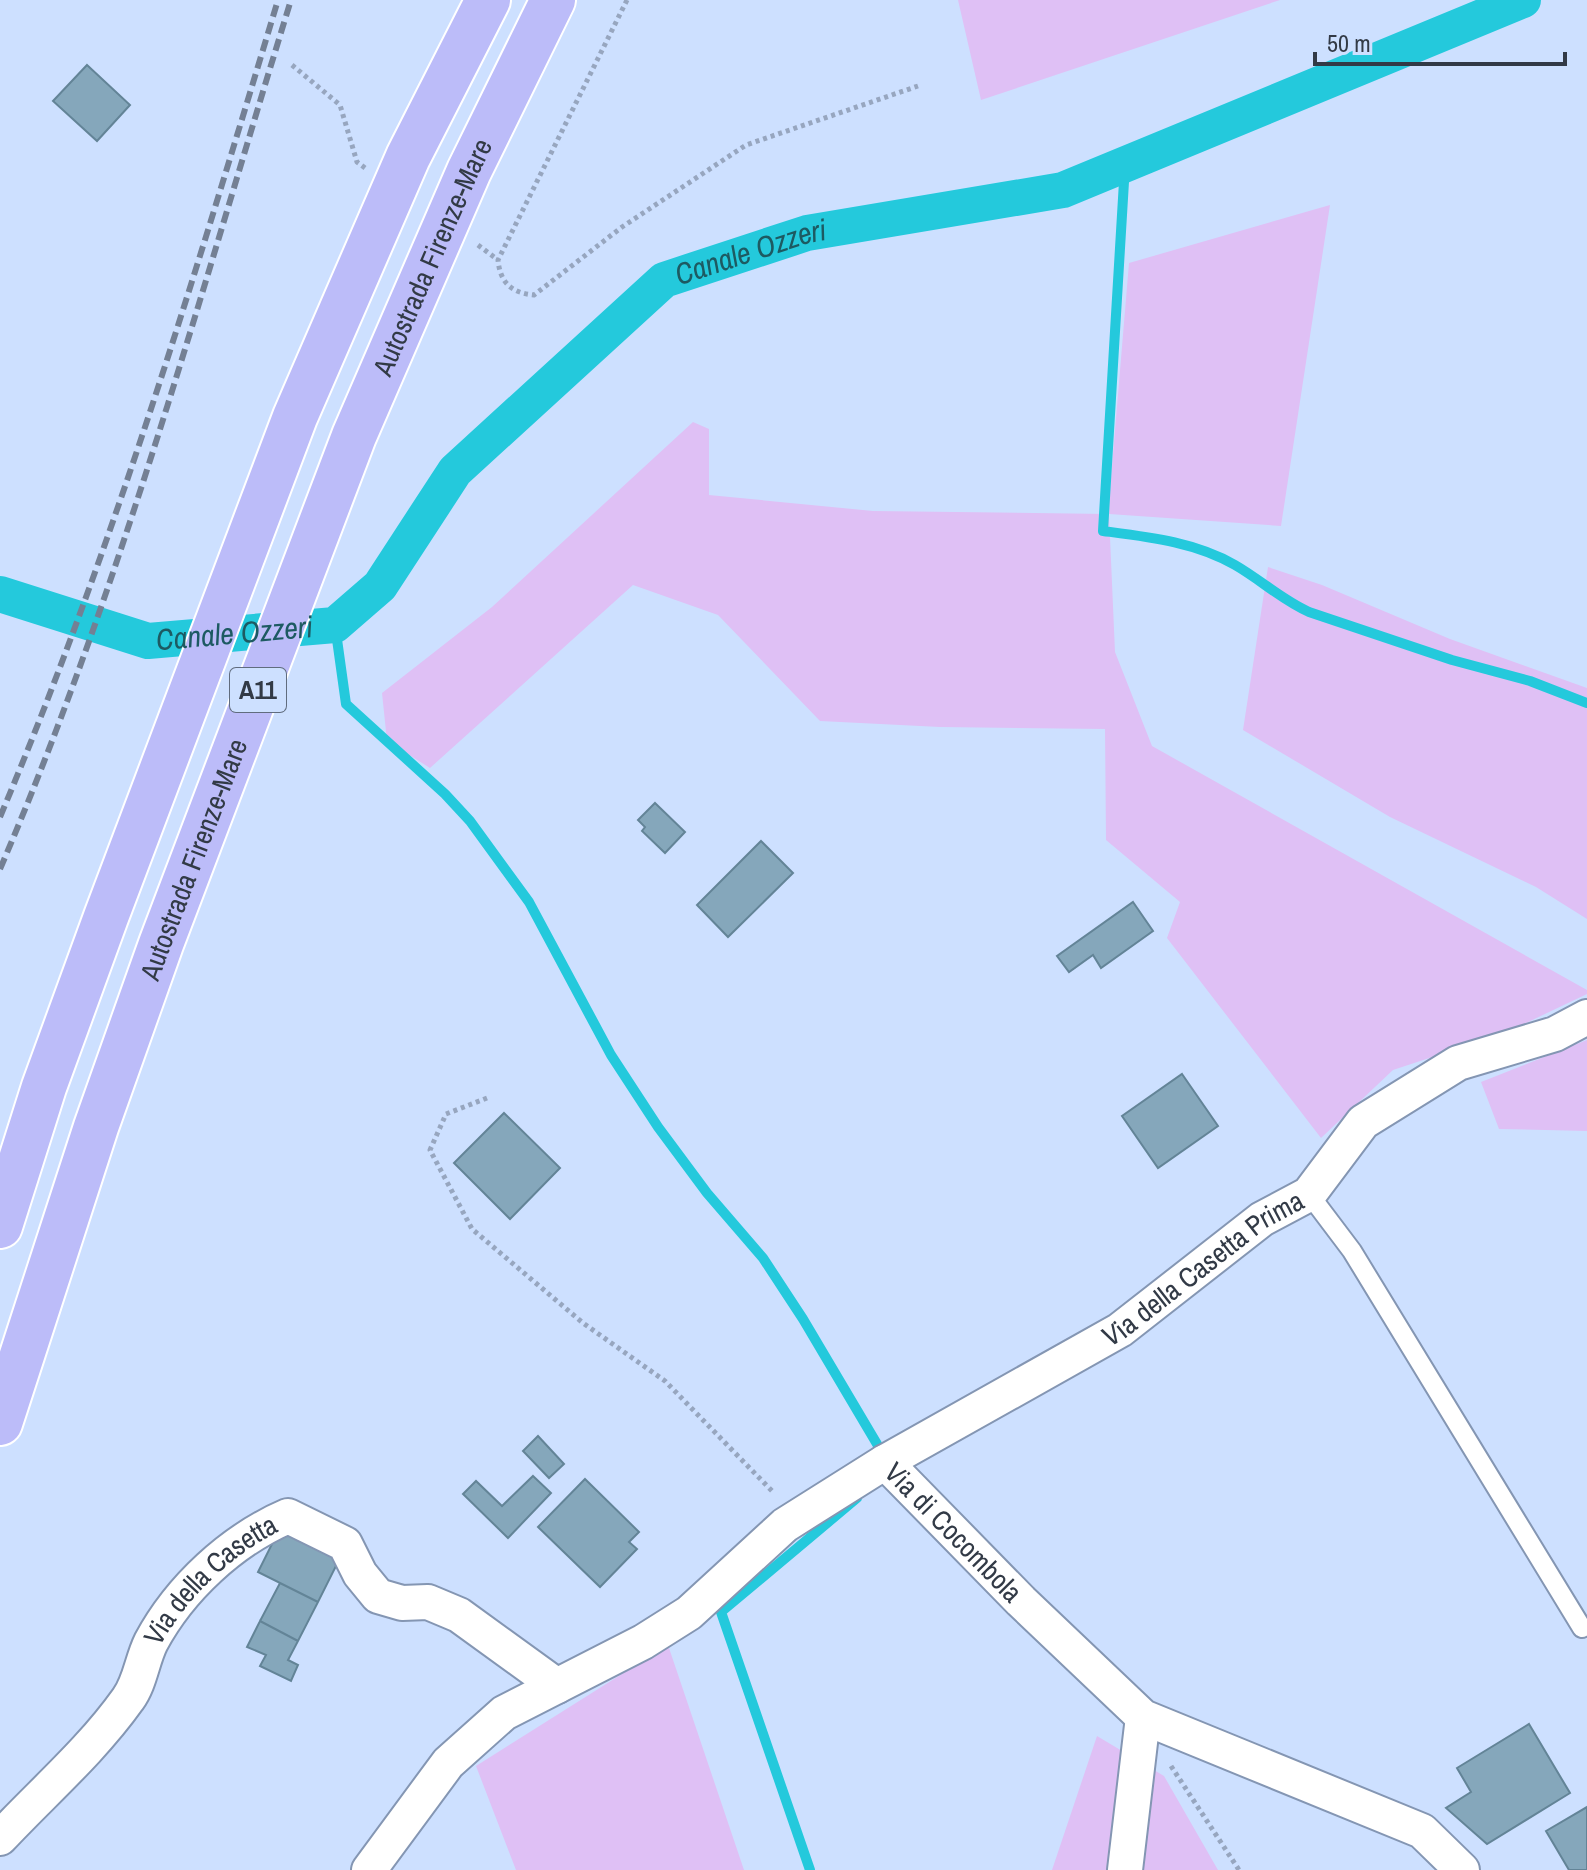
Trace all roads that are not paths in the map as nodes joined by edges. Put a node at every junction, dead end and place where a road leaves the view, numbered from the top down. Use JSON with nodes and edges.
{"nodes":[{"id":1,"x":488,"y":0,"type":"edge"},
{"id":2,"x":553,"y":0,"type":"edge"},
{"id":3,"x":1587,"y":1017,"type":"edge"},
{"id":4,"x":1309,"y":1194,"type":"junction"},
{"id":5,"x":0,"y":1226,"type":"edge"},
{"id":6,"x":0,"y":1423,"type":"edge"},
{"id":7,"x":885,"y":1462,"type":"junction"},
{"id":8,"x":1582,"y":1628,"type":"dead end"},
{"id":9,"x":557,"y":1686,"type":"junction"},
{"id":10,"x":1143,"y":1717,"type":"junction"},
{"id":11,"x":0,"y":1838,"type":"edge"},
{"id":12,"x":369,"y":1870,"type":"edge"},
{"id":13,"x":1125,"y":1870,"type":"edge"},
{"id":14,"x":1462,"y":1870,"type":"edge"}],
"edges":[{"from":1,"to":5,"type":"highway","number":"A11"},
{"from":2,"to":6,"type":"highway","name":"Autostrada Firenze-Mare","number":"A11"},
{"from":3,"to":4,"type":"street","name":"Via della Casetta Prima"},
{"from":4,"to":7,"type":"street","name":"Via della Casetta Prima"},
{"from":4,"to":8,"type":"lane"},
{"from":7,"to":9,"type":"street","name":"Via di Cocombola"},
{"from":7,"to":10,"type":"street","name":"Via di Cocombola"},
{"from":9,"to":11,"type":"street","name":"Via della Casetta"},
{"from":9,"to":12,"type":"street","name":"Via di Cocombola"},
{"from":10,"to":13,"type":"street"},
{"from":10,"to":14,"type":"street","name":"Via di Cocombola"}]}
